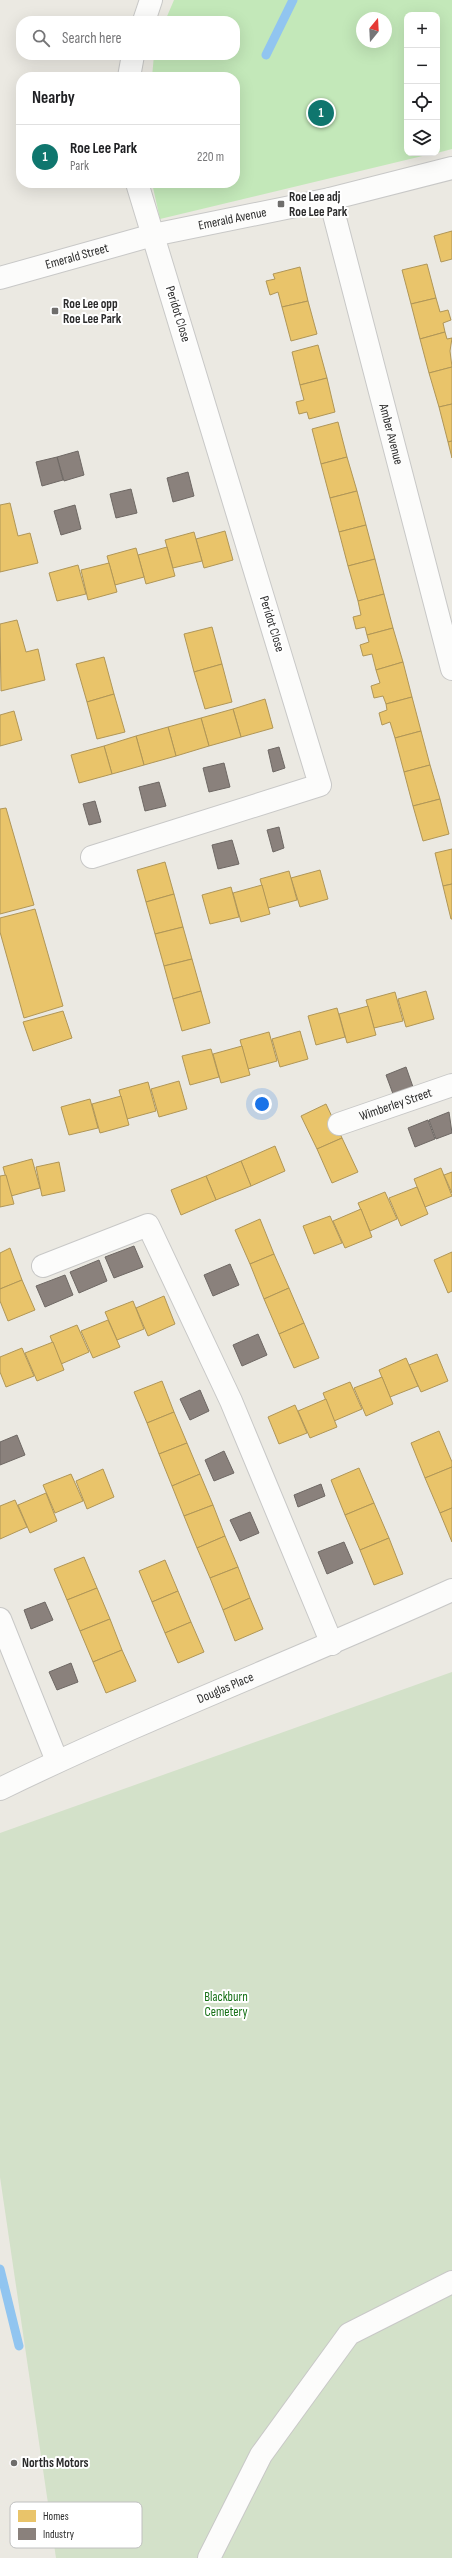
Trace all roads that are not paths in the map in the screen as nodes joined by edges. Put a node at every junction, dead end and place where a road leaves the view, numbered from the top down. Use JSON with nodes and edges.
{"nodes":[{"id":1,"x":151,"y":0,"type":"edge"},
{"id":2,"x":146,"y":16,"type":"edge"},
{"id":3,"x":132,"y":60,"type":"edge"},
{"id":4,"x":130,"y":72,"type":"edge"},
{"id":5,"x":452,"y":168,"type":"edge"},
{"id":6,"x":139,"y":188,"type":"edge"},
{"id":7,"x":330,"y":199,"type":"junction"},
{"id":8,"x":154,"y":235,"type":"junction"},
{"id":9,"x":0,"y":278,"type":"edge"},
{"id":10,"x":452,"y":669,"type":"edge"},
{"id":11,"x":92,"y":858,"type":"dead end"},
{"id":12,"x":452,"y":1086,"type":"edge"},
{"id":13,"x":339,"y":1124,"type":"dead end"},
{"id":14,"x":43,"y":1266,"type":"dead end"},
{"id":15,"x":452,"y":1590,"type":"edge"},
{"id":16,"x":0,"y":1619,"type":"edge"},
{"id":17,"x":332,"y":1644,"type":"junction"},
{"id":18,"x":57,"y":1761,"type":"junction"},
{"id":19,"x":0,"y":1789,"type":"edge"},
{"id":20,"x":452,"y":2282,"type":"edge"},
{"id":21,"x":209,"y":2558,"type":"edge"}],
"edges":[{"from":1,"to":2,"type":"street"},
{"from":3,"to":4,"type":"street"},
{"from":5,"to":7,"type":"street","name":"Emerald Avenue"},
{"from":6,"to":8,"type":"street"},
{"from":7,"to":8,"type":"street","name":"Emerald Avenue"},
{"from":7,"to":10,"type":"street","name":"Amber Avenue"},
{"from":8,"to":9,"type":"street","name":"Emerald Street"},
{"from":8,"to":11,"type":"street","name":"Peridot Close"},
{"from":12,"to":13,"type":"street","name":"Wimberley Street"},
{"from":14,"to":17,"type":"street"},
{"from":15,"to":17,"type":"street","name":"Douglas Place"},
{"from":16,"to":18,"type":"street"},
{"from":17,"to":18,"type":"street","name":"Douglas Place"},
{"from":18,"to":19,"type":"street","name":"Douglas Place"},
{"from":20,"to":21,"type":"street"}]}
